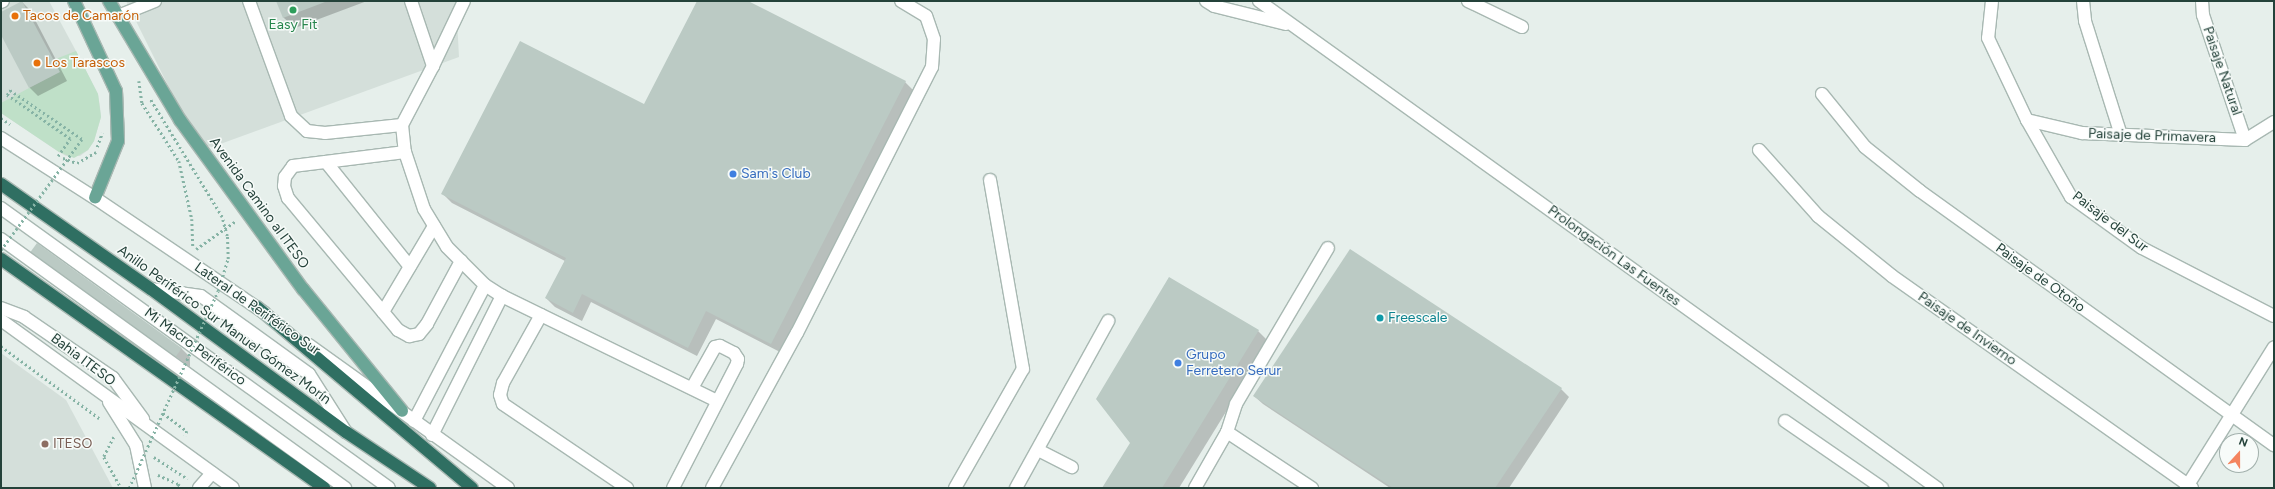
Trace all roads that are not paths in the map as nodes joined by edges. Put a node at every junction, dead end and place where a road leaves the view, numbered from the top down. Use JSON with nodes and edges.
{"nodes":[{"id":1,"x":74,"y":1,"type":"edge"},
{"id":2,"x":109,"y":1,"type":"edge"},
{"id":3,"x":155,"y":1,"type":"edge"},
{"id":4,"x":249,"y":1,"type":"edge"},
{"id":5,"x":411,"y":1,"type":"edge"},
{"id":6,"x":464,"y":1,"type":"edge"},
{"id":7,"x":901,"y":1,"type":"edge"},
{"id":8,"x":1206,"y":1,"type":"edge"},
{"id":9,"x":1259,"y":1,"type":"edge"},
{"id":10,"x":1468,"y":1,"type":"edge"},
{"id":11,"x":1992,"y":1,"type":"edge"},
{"id":12,"x":2083,"y":1,"type":"edge"},
{"id":13,"x":2202,"y":1,"type":"edge"},
{"id":14,"x":118,"y":16,"type":"junction"},
{"id":15,"x":1291,"y":25,"type":"junction"},
{"id":16,"x":1522,"y":27,"type":"dead end"},
{"id":17,"x":433,"y":66,"type":"junction"},
{"id":18,"x":1822,"y":94,"type":"dead end"},
{"id":19,"x":2027,"y":120,"type":"junction"},
{"id":20,"x":2274,"y":122,"type":"edge"},
{"id":21,"x":402,"y":125,"type":"junction"},
{"id":22,"x":2121,"y":135,"type":"junction"},
{"id":23,"x":1,"y":138,"type":"edge"},
{"id":24,"x":2245,"y":140,"type":"junction"},
{"id":25,"x":1759,"y":150,"type":"dead end"},
{"id":26,"x":405,"y":152,"type":"junction"},
{"id":27,"x":326,"y":162,"type":"junction"},
{"id":28,"x":990,"y":180,"type":"dead end"},
{"id":29,"x":1,"y":184,"type":"edge"},
{"id":30,"x":96,"y":198,"type":"junction"},
{"id":31,"x":1,"y":208,"type":"edge"},
{"id":32,"x":434,"y":226,"type":"junction"},
{"id":33,"x":1,"y":239,"type":"edge"},
{"id":34,"x":1328,"y":248,"type":"dead end"},
{"id":35,"x":1,"y":259,"type":"edge"},
{"id":36,"x":461,"y":261,"type":"junction"},
{"id":37,"x":410,"y":267,"type":"junction"},
{"id":38,"x":1,"y":269,"type":"edge"},
{"id":39,"x":485,"y":285,"type":"junction"},
{"id":40,"x":151,"y":289,"type":"junction"},
{"id":41,"x":502,"y":296,"type":"junction"},
{"id":42,"x":1,"y":308,"type":"edge"},
{"id":43,"x":257,"y":308,"type":"junction"},
{"id":44,"x":383,"y":312,"type":"junction"},
{"id":45,"x":541,"y":315,"type":"junction"},
{"id":46,"x":2274,"y":316,"type":"edge"},
{"id":47,"x":1,"y":320,"type":"edge"},
{"id":48,"x":1108,"y":321,"type":"dead end"},
{"id":49,"x":93,"y":326,"type":"junction"},
{"id":50,"x":2274,"y":347,"type":"edge"},
{"id":51,"x":692,"y":388,"type":"junction"},
{"id":52,"x":106,"y":396,"type":"junction"},
{"id":53,"x":717,"y":401,"type":"junction"},
{"id":54,"x":402,"y":411,"type":"junction"},
{"id":55,"x":2232,"y":415,"type":"junction"},
{"id":56,"x":414,"y":421,"type":"junction"},
{"id":57,"x":1785,"y":421,"type":"dead end"},
{"id":58,"x":150,"y":428,"type":"junction"},
{"id":59,"x":346,"y":432,"type":"junction"},
{"id":60,"x":1228,"y":432,"type":"junction"},
{"id":61,"x":432,"y":435,"type":"junction"},
{"id":62,"x":2274,"y":445,"type":"edge"},
{"id":63,"x":1038,"y":450,"type":"junction"},
{"id":64,"x":1072,"y":467,"type":"dead end"},
{"id":65,"x":212,"y":473,"type":"junction"},
{"id":66,"x":623,"y":485,"type":"edge"},
{"id":67,"x":2189,"y":487,"type":"edge"},
{"id":68,"x":145,"y":488,"type":"edge"},
{"id":69,"x":199,"y":488,"type":"edge"},
{"id":70,"x":233,"y":488,"type":"edge"},
{"id":71,"x":324,"y":488,"type":"edge"},
{"id":72,"x":345,"y":488,"type":"edge"},
{"id":73,"x":389,"y":488,"type":"edge"},
{"id":74,"x":430,"y":488,"type":"edge"},
{"id":75,"x":472,"y":488,"type":"edge"},
{"id":76,"x":508,"y":488,"type":"edge"},
{"id":77,"x":673,"y":488,"type":"edge"},
{"id":78,"x":712,"y":488,"type":"edge"},
{"id":79,"x":955,"y":488,"type":"edge"},
{"id":80,"x":1016,"y":488,"type":"edge"},
{"id":81,"x":1195,"y":488,"type":"edge"},
{"id":82,"x":1312,"y":488,"type":"edge"},
{"id":83,"x":1882,"y":488,"type":"edge"},
{"id":84,"x":1937,"y":488,"type":"edge"}],
"edges":[{"from":1,"to":30,"type":"main road"},
{"from":2,"to":14,"type":"main road","name":"Avenida Camino al ITESO"},
{"from":3,"to":14,"type":"street"},
{"from":4,"to":21,"type":"street"},
{"from":5,"to":17,"type":"street"},
{"from":6,"to":17,"type":"street"},
{"from":7,"to":78,"type":"street"},
{"from":8,"to":15,"type":"street"},
{"from":9,"to":15,"type":"street","name":"Prolongación Las Fuentes"},
{"from":10,"to":16,"type":"street"},
{"from":11,"to":19,"type":"street","name":"Paisaje del Sur"},
{"from":12,"to":22,"type":"street"},
{"from":13,"to":24,"type":"street","name":"Paisaje Natural"},
{"from":14,"to":54,"type":"main road","name":"Avenida Camino al ITESO"},
{"from":15,"to":84,"type":"street","name":"Prolongación Las Fuentes"},
{"from":17,"to":21,"type":"street"},
{"from":18,"to":55,"type":"street","name":"Paisaje de Otoño"},
{"from":19,"to":22,"type":"street","name":"Paisaje de Primavera"},
{"from":19,"to":46,"type":"street","name":"Paisaje del Sur"},
{"from":20,"to":24,"type":"street"},
{"from":21,"to":26,"type":"street"},
{"from":22,"to":24,"type":"street","name":"Paisaje de Primavera"},
{"from":23,"to":30,"type":"street","name":"Lateral de Periférico Sur"},
{"from":25,"to":67,"type":"street","name":"Paisaje de Invierno"},
{"from":26,"to":27,"type":"street"},
{"from":26,"to":32,"type":"street"},
{"from":27,"to":37,"type":"street"},
{"from":27,"to":44,"type":"street"},
{"from":28,"to":79,"type":"street"},
{"from":29,"to":40,"type":"highway","name":"Anillo Periférico Sur Manuel Gómez Morín"},
{"from":30,"to":43,"type":"street","name":"Lateral de Periférico Sur"},
{"from":31,"to":73,"type":"street","name":"Mi Macro Periférico"},
{"from":32,"to":36,"type":"street"},
{"from":32,"to":37,"type":"street"},
{"from":33,"to":72,"type":"street","name":"Mi Macro Periférico"},
{"from":34,"to":60,"type":"street"},
{"from":35,"to":49,"type":"highway"},
{"from":36,"to":39,"type":"street"},
{"from":36,"to":44,"type":"street"},
{"from":37,"to":44,"type":"street"},
{"from":38,"to":49,"type":"highway"},
{"from":39,"to":41,"type":"street"},
{"from":39,"to":56,"type":"street"},
{"from":40,"to":59,"type":"highway","name":"Anillo Periférico Sur Manuel Gómez Morín"},
{"from":40,"to":59,"type":"street"},
{"from":41,"to":45,"type":"street"},
{"from":41,"to":61,"type":"street"},
{"from":42,"to":58,"type":"street","name":"Bahia ITESO"},
{"from":43,"to":54,"type":"street","name":"Lateral de Periférico Sur"},
{"from":43,"to":75,"type":"highway"},
{"from":45,"to":51,"type":"street"},
{"from":45,"to":66,"type":"street"},
{"from":47,"to":52,"type":"street"},
{"from":48,"to":63,"type":"street"},
{"from":49,"to":71,"type":"highway"},
{"from":50,"to":55,"type":"street"},
{"from":51,"to":53,"type":"street"},
{"from":51,"to":53,"type":"street"},
{"from":52,"to":58,"type":"street"},
{"from":52,"to":68,"type":"street"},
{"from":53,"to":77,"type":"street"},
{"from":54,"to":56,"type":"street","name":"Lateral de Periférico Sur"},
{"from":55,"to":62,"type":"street","name":"Paisaje de Otoño"},
{"from":55,"to":67,"type":"street"},
{"from":56,"to":61,"type":"street","name":"Lateral de Periférico Sur"},
{"from":57,"to":83,"type":"street"},
{"from":58,"to":65,"type":"street"},
{"from":59,"to":74,"type":"highway","name":"Anillo Periférico Sur Manuel Gómez Morín"},
{"from":60,"to":81,"type":"street"},
{"from":60,"to":82,"type":"street"},
{"from":61,"to":76,"type":"street","name":"Lateral de Periférico Sur"},
{"from":63,"to":64,"type":"street"},
{"from":63,"to":80,"type":"street"},
{"from":65,"to":69,"type":"street"},
{"from":65,"to":70,"type":"street"}]}
